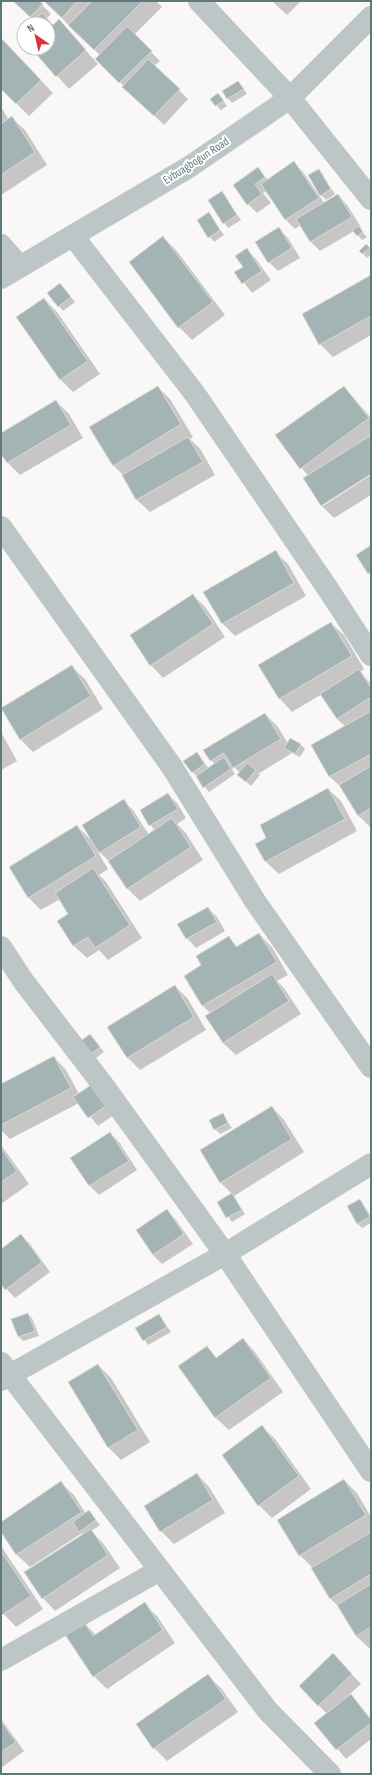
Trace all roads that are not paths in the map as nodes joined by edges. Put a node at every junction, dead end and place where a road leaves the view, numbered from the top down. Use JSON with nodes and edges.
{"nodes":[{"id":1,"x":199,"y":1,"type":"edge"},
{"id":2,"x":371,"y":17,"type":"edge"},
{"id":3,"x":290,"y":98,"type":"junction"},
{"id":4,"x":371,"y":199,"type":"edge"},
{"id":5,"x":72,"y":236,"type":"junction"},
{"id":6,"x":1,"y":245,"type":"edge"},
{"id":7,"x":20,"y":267,"type":"junction"},
{"id":8,"x":1,"y":278,"type":"edge"},
{"id":9,"x":1,"y":527,"type":"edge"},
{"id":10,"x":371,"y":655,"type":"edge"},
{"id":11,"x":1,"y":947,"type":"edge"},
{"id":12,"x":371,"y":1067,"type":"edge"},
{"id":13,"x":371,"y":1164,"type":"edge"},
{"id":14,"x":226,"y":1254,"type":"junction"},
{"id":15,"x":4,"y":1372,"type":"edge"},
{"id":16,"x":371,"y":1471,"type":"edge"},
{"id":17,"x":160,"y":1570,"type":"junction"},
{"id":18,"x":1,"y":1660,"type":"edge"},
{"id":19,"x":330,"y":1774,"type":"edge"}],
"edges":[{"from":1,"to":3,"type":"street"},
{"from":2,"to":3,"type":"street","name":"Evbuagbogun Road"},
{"from":3,"to":4,"type":"street"},
{"from":3,"to":5,"type":"street","name":"Evbuagbogun Road"},
{"from":5,"to":7,"type":"street","name":"Evbuagbogun Road"},
{"from":5,"to":10,"type":"street"},
{"from":6,"to":7,"type":"street"},
{"from":7,"to":8,"type":"street","name":"Evbuagbogun Road"},
{"from":9,"to":12,"type":"street"},
{"from":11,"to":14,"type":"street"},
{"from":13,"to":14,"type":"street"},
{"from":14,"to":15,"type":"street"},
{"from":14,"to":16,"type":"street"},
{"from":15,"to":17,"type":"street"},
{"from":17,"to":18,"type":"street"},
{"from":17,"to":19,"type":"street"}]}
